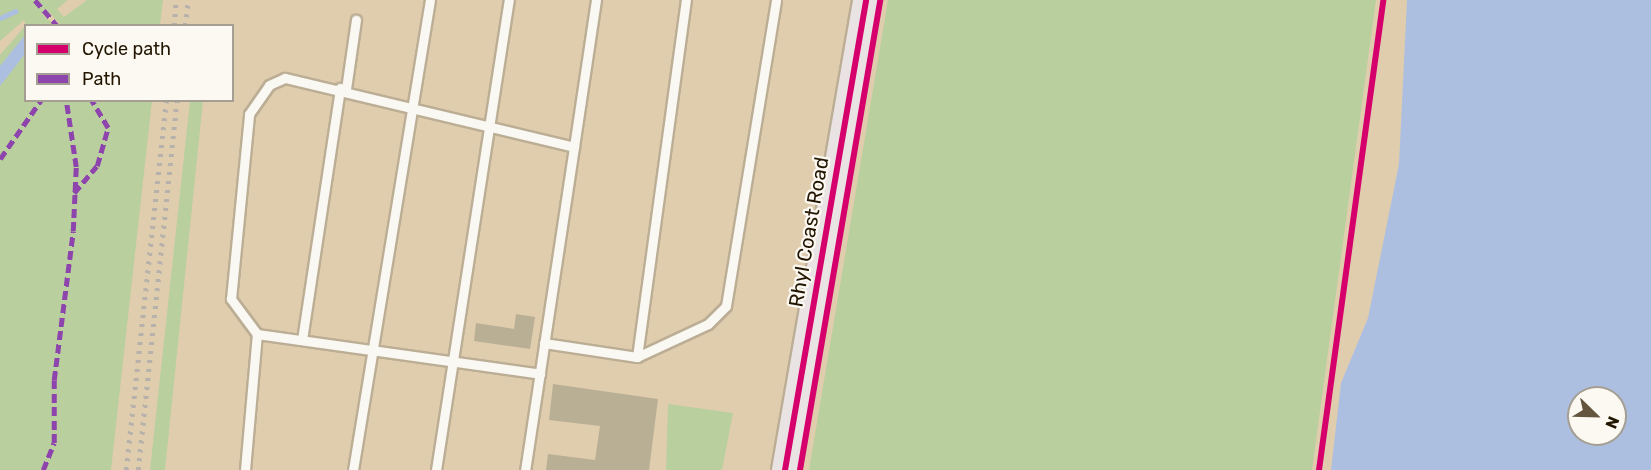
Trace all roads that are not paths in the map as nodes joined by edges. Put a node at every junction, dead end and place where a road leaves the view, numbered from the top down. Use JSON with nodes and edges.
{"nodes":[{"id":1,"x":430,"y":0,"type":"edge"},
{"id":2,"x":509,"y":0,"type":"edge"},
{"id":3,"x":596,"y":0,"type":"edge"},
{"id":4,"x":686,"y":0,"type":"edge"},
{"id":5,"x":776,"y":0,"type":"edge"},
{"id":6,"x":866,"y":0,"type":"edge"},
{"id":7,"x":357,"y":20,"type":"dead end"},
{"id":8,"x":343,"y":88,"type":"junction"},
{"id":9,"x":414,"y":109,"type":"junction"},
{"id":10,"x":489,"y":127,"type":"junction"},
{"id":11,"x":574,"y":147,"type":"junction"},
{"id":12,"x":257,"y":334,"type":"junction"},
{"id":13,"x":302,"y":340,"type":"junction"},
{"id":14,"x":544,"y":343,"type":"junction"},
{"id":15,"x":371,"y":350,"type":"junction"},
{"id":16,"x":637,"y":357,"type":"junction"},
{"id":17,"x":453,"y":362,"type":"junction"},
{"id":18,"x":540,"y":374,"type":"junction"},
{"id":19,"x":245,"y":470,"type":"edge"},
{"id":20,"x":353,"y":470,"type":"edge"},
{"id":21,"x":436,"y":470,"type":"edge"},
{"id":22,"x":525,"y":470,"type":"edge"},
{"id":23,"x":785,"y":470,"type":"edge"}],
"edges":[{"from":1,"to":9,"type":"lane"},
{"from":2,"to":10,"type":"lane"},
{"from":3,"to":11,"type":"lane"},
{"from":4,"to":16,"type":"lane"},
{"from":5,"to":16,"type":"lane"},
{"from":6,"to":23,"type":"main road","name":"Rhyl Coast Road"},
{"from":7,"to":8,"type":"lane"},
{"from":8,"to":9,"type":"lane"},
{"from":8,"to":12,"type":"lane"},
{"from":8,"to":13,"type":"lane"},
{"from":9,"to":10,"type":"lane"},
{"from":9,"to":15,"type":"lane"},
{"from":10,"to":11,"type":"lane"},
{"from":10,"to":17,"type":"lane"},
{"from":11,"to":14,"type":"lane"},
{"from":12,"to":13,"type":"lane"},
{"from":12,"to":19,"type":"lane"},
{"from":13,"to":15,"type":"lane"},
{"from":14,"to":16,"type":"lane"},
{"from":14,"to":18,"type":"lane"},
{"from":15,"to":17,"type":"lane"},
{"from":15,"to":20,"type":"lane"},
{"from":17,"to":18,"type":"lane"},
{"from":17,"to":21,"type":"lane"},
{"from":18,"to":22,"type":"lane"}]}
